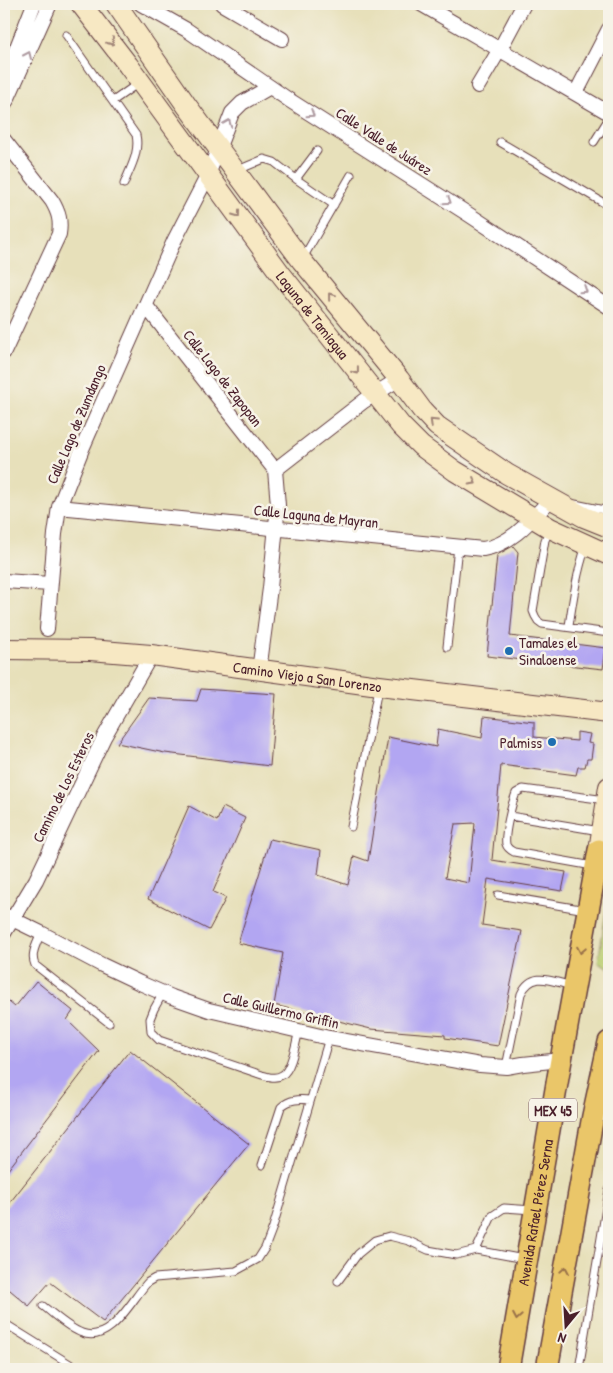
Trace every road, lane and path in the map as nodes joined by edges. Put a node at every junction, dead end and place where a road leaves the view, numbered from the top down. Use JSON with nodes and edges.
{"nodes":[{"id":1,"x":34,"y":4,"type":"edge"},
{"id":2,"x":50,"y":4,"type":"edge"},
{"id":3,"x":81,"y":4,"type":"edge"},
{"id":4,"x":116,"y":4,"type":"edge"},
{"id":5,"x":141,"y":4,"type":"edge"},
{"id":6,"x":222,"y":4,"type":"edge"},
{"id":7,"x":421,"y":4,"type":"edge"},
{"id":8,"x":524,"y":4,"type":"edge"},
{"id":9,"x":609,"y":30,"type":"edge"},
{"id":10,"x":66,"y":35,"type":"dead end"},
{"id":11,"x":282,"y":40,"type":"dead end"},
{"id":12,"x":500,"y":49,"type":"junction"},
{"id":13,"x":4,"y":80,"type":"edge"},
{"id":14,"x":140,"y":82,"type":"junction"},
{"id":15,"x":478,"y":86,"type":"dead end"},
{"id":16,"x":270,"y":87,"type":"junction"},
{"id":17,"x":576,"y":93,"type":"junction"},
{"id":18,"x":113,"y":101,"type":"junction"},
{"id":19,"x":4,"y":104,"type":"edge"},
{"id":20,"x":609,"y":113,"type":"edge"},
{"id":21,"x":609,"y":118,"type":"edge"},
{"id":22,"x":4,"y":140,"type":"edge"},
{"id":23,"x":500,"y":142,"type":"dead end"},
{"id":24,"x":594,"y":142,"type":"dead end"},
{"id":25,"x":218,"y":147,"type":"junction"},
{"id":26,"x":317,"y":151,"type":"dead end"},
{"id":27,"x":236,"y":171,"type":"junction"},
{"id":28,"x":208,"y":175,"type":"junction"},
{"id":29,"x":351,"y":175,"type":"dead end"},
{"id":30,"x":296,"y":179,"type":"junction"},
{"id":31,"x":124,"y":184,"type":"dead end"},
{"id":32,"x":334,"y":205,"type":"junction"},
{"id":33,"x":609,"y":206,"type":"edge"},
{"id":34,"x":302,"y":261,"type":"junction"},
{"id":35,"x":146,"y":306,"type":"junction"},
{"id":36,"x":609,"y":307,"type":"edge"},
{"id":37,"x":4,"y":352,"type":"edge"},
{"id":38,"x":399,"y":379,"type":"junction"},
{"id":39,"x":375,"y":395,"type":"junction"},
{"id":40,"x":275,"y":470,"type":"junction"},
{"id":41,"x":551,"y":499,"type":"junction"},
{"id":42,"x":59,"y":507,"type":"junction"},
{"id":43,"x":609,"y":511,"type":"edge"},
{"id":44,"x":542,"y":523,"type":"junction"},
{"id":45,"x":609,"y":527,"type":"edge"},
{"id":46,"x":276,"y":528,"type":"junction"},
{"id":47,"x":587,"y":544,"type":"junction"},
{"id":48,"x":458,"y":547,"type":"junction"},
{"id":49,"x":609,"y":555,"type":"edge"},
{"id":50,"x":4,"y":582,"type":"edge"},
{"id":51,"x":50,"y":584,"type":"junction"},
{"id":52,"x":569,"y":626,"type":"junction"},
{"id":53,"x":47,"y":629,"type":"dead end"},
{"id":54,"x":609,"y":633,"type":"edge"},
{"id":55,"x":447,"y":647,"type":"dead end"},
{"id":56,"x":4,"y":649,"type":"edge"},
{"id":57,"x":150,"y":655,"type":"junction"},
{"id":58,"x":260,"y":671,"type":"junction"},
{"id":59,"x":379,"y":686,"type":"junction"},
{"id":60,"x":609,"y":713,"type":"edge"},
{"id":61,"x":608,"y":794,"type":"edge"},
{"id":62,"x":510,"y":816,"type":"junction"},
{"id":63,"x":350,"y":827,"type":"dead end"},
{"id":64,"x":602,"y":852,"type":"edge"},
{"id":65,"x":498,"y":895,"type":"dead end"},
{"id":66,"x":589,"y":910,"type":"junction"},
{"id":67,"x":8,"y":917,"type":"edge"},
{"id":68,"x":4,"y":933,"type":"edge"},
{"id":69,"x":41,"y":933,"type":"junction"},
{"id":70,"x":574,"y":986,"type":"junction"},
{"id":71,"x":163,"y":993,"type":"junction"},
{"id":72,"x":109,"y":1023,"type":"dead end"},
{"id":73,"x":299,"y":1030,"type":"junction"},
{"id":74,"x":329,"y":1038,"type":"junction"},
{"id":75,"x":609,"y":1042,"type":"edge"},
{"id":76,"x":561,"y":1060,"type":"junction"},
{"id":77,"x":506,"y":1067,"type":"junction"},
{"id":78,"x":310,"y":1100,"type":"junction"},
{"id":79,"x":601,"y":1117,"type":"edge"},
{"id":80,"x":262,"y":1166,"type":"dead end"},
{"id":81,"x":609,"y":1190,"type":"edge"},
{"id":82,"x":536,"y":1210,"type":"junction"},
{"id":83,"x":476,"y":1250,"type":"junction"},
{"id":84,"x":527,"y":1259,"type":"junction"},
{"id":85,"x":338,"y":1281,"type":"dead end"},
{"id":86,"x":43,"y":1306,"type":"dead end"},
{"id":87,"x":4,"y":1323,"type":"edge"},
{"id":88,"x":78,"y":1369,"type":"edge"},
{"id":89,"x":508,"y":1369,"type":"edge"},
{"id":90,"x":547,"y":1369,"type":"edge"},
{"id":91,"x":579,"y":1369,"type":"edge"}],
"edges":[{"from":1,"to":13,"type":"street"},
{"from":19,"to":2,"type":"street","one_way":true},
{"from":3,"to":14,"type":"main road","name":"Laguna de Tamiagua","one_way":true},
{"from":4,"to":25,"type":"main road","name":"Laguna de Tamiagua"},
{"from":5,"to":16,"type":"street","name":"Calle Valle de Juárez"},
{"from":6,"to":11,"type":"street"},
{"from":7,"to":12,"type":"street"},
{"from":8,"to":12,"type":"street"},
{"from":9,"to":17,"type":"street"},
{"from":10,"to":18,"type":"lane"},
{"from":12,"to":15,"type":"street"},
{"from":12,"to":17,"type":"street"},
{"from":14,"to":18,"type":"lane"},
{"from":14,"to":28,"type":"main road","name":"Laguna de Tamiagua"},
{"from":25,"to":16,"type":"street","name":"Calle Lago de Zumdango","one_way":true},
{"from":16,"to":36,"type":"street","name":"Calle Valle de Juárez","one_way":true},
{"from":17,"to":20,"type":"street"},
{"from":18,"to":31,"type":"lane"},
{"from":21,"to":24,"type":"lane"},
{"from":22,"to":37,"type":"street"},
{"from":23,"to":33,"type":"lane"},
{"from":25,"to":27,"type":"main road","name":"Laguna de Tamiagua"},
{"from":25,"to":28,"type":"street","name":"Calle Lago de Zumdango"},
{"from":26,"to":30,"type":"lane"},
{"from":27,"to":30,"type":"lane"},
{"from":27,"to":34,"type":"main road","name":"Laguna de Tamiagua"},
{"from":28,"to":35,"type":"street","name":"Calle Lago de Zumdango"},
{"from":28,"to":39,"type":"main road","name":"Laguna de Tamiagua","one_way":true},
{"from":29,"to":32,"type":"lane"},
{"from":30,"to":32,"type":"lane"},
{"from":32,"to":34,"type":"lane"},
{"from":38,"to":34,"type":"main road","name":"Laguna de Tamiagua","one_way":true},
{"from":35,"to":40,"type":"street","name":"Calle Lago de Zapopan"},
{"from":35,"to":42,"type":"street","name":"Calle Lago de Zumdango"},
{"from":38,"to":39,"type":"street"},
{"from":41,"to":38,"type":"main road","name":"Laguna de Tamiagua","one_way":true},
{"from":39,"to":40,"type":"street"},
{"from":39,"to":44,"type":"main road","name":"Laguna de Tamiagua","one_way":true},
{"from":40,"to":46,"type":"street"},
{"from":41,"to":43,"type":"lane"},
{"from":41,"to":44,"type":"street","name":"Calle Laguna de Mayran"},
{"from":41,"to":45,"type":"main road","name":"Laguna de Tamiagua"},
{"from":42,"to":46,"type":"street","name":"Calle Laguna de Mayran"},
{"from":42,"to":51,"type":"street","name":"Calle Lago de Zumdango"},
{"from":44,"to":47,"type":"main road","name":"Laguna de Tamiagua"},
{"from":44,"to":48,"type":"street","name":"Calle Laguna de Mayran"},
{"from":44,"to":52,"type":"lane"},
{"from":46,"to":48,"type":"street","name":"Calle Laguna de Mayran"},
{"from":46,"to":58,"type":"street"},
{"from":47,"to":49,"type":"main road","name":"Laguna de Tamiagua"},
{"from":47,"to":52,"type":"lane"},
{"from":48,"to":55,"type":"lane"},
{"from":50,"to":51,"type":"street"},
{"from":51,"to":53,"type":"street","name":"Calle Lago de Zumdango"},
{"from":52,"to":54,"type":"lane"},
{"from":56,"to":57,"type":"main road","name":"Camino Viejo a San Lorenzo"},
{"from":57,"to":58,"type":"main road","name":"Camino Viejo a San Lorenzo"},
{"from":57,"to":67,"type":"street","name":"Camino de Los Esteros"},
{"from":58,"to":59,"type":"main road","name":"Camino Viejo a San Lorenzo"},
{"from":59,"to":60,"type":"main road","name":"Camino Viejo a San Lorenzo"},
{"from":59,"to":63,"type":"lane"},
{"from":61,"to":62,"type":"lane"},
{"from":61,"to":64,"type":"main road","number":"MEX 45"},
{"from":62,"to":64,"type":"lane"},
{"from":62,"to":64,"type":"lane"},
{"from":64,"to":66,"type":"main road","name":"Avenida Rafael Pérez Serna","number":"MEX 45"},
{"from":65,"to":66,"type":"lane"},
{"from":66,"to":70,"type":"main road","name":"Avenida Rafael Pérez Serna","number":"MEX 45","one_way":true},
{"from":67,"to":68,"type":"street","name":"Camino de Los Esteros"},
{"from":67,"to":69,"type":"street","name":"Calle Guillermo Griffin"},
{"from":69,"to":71,"type":"street","name":"Calle Guillermo Griffin"},
{"from":69,"to":72,"type":"lane"},
{"from":70,"to":76,"type":"main road","name":"Avenida Rafael Pérez Serna","number":"MEX 45"},
{"from":70,"to":77,"type":"lane"},
{"from":71,"to":73,"type":"street","name":"Calle Guillermo Griffin"},
{"from":71,"to":73,"type":"lane"},
{"from":73,"to":74,"type":"street","name":"Calle Guillermo Griffin"},
{"from":74,"to":77,"type":"street","name":"Calle Guillermo Griffin"},
{"from":74,"to":78,"type":"lane"},
{"from":75,"to":79,"type":"main road","number":"MEX 45"},
{"from":76,"to":77,"type":"street","name":"Calle Guillermo Griffin"},
{"from":76,"to":82,"type":"main road","name":"Avenida Rafael Pérez Serna","number":"MEX 45"},
{"from":78,"to":80,"type":"lane"},
{"from":78,"to":86,"type":"lane"},
{"from":90,"to":79,"type":"main road","number":"MEX 45","one_way":true},
{"from":81,"to":91,"type":"lane"},
{"from":82,"to":83,"type":"lane"},
{"from":82,"to":84,"type":"main road","name":"Avenida Rafael Pérez Serna","number":"MEX 45"},
{"from":83,"to":84,"type":"lane"},
{"from":83,"to":85,"type":"lane"},
{"from":84,"to":89,"type":"main road","name":"Avenida Rafael Pérez Serna","number":"MEX 45","one_way":true},
{"from":87,"to":88,"type":"lane"}]}
